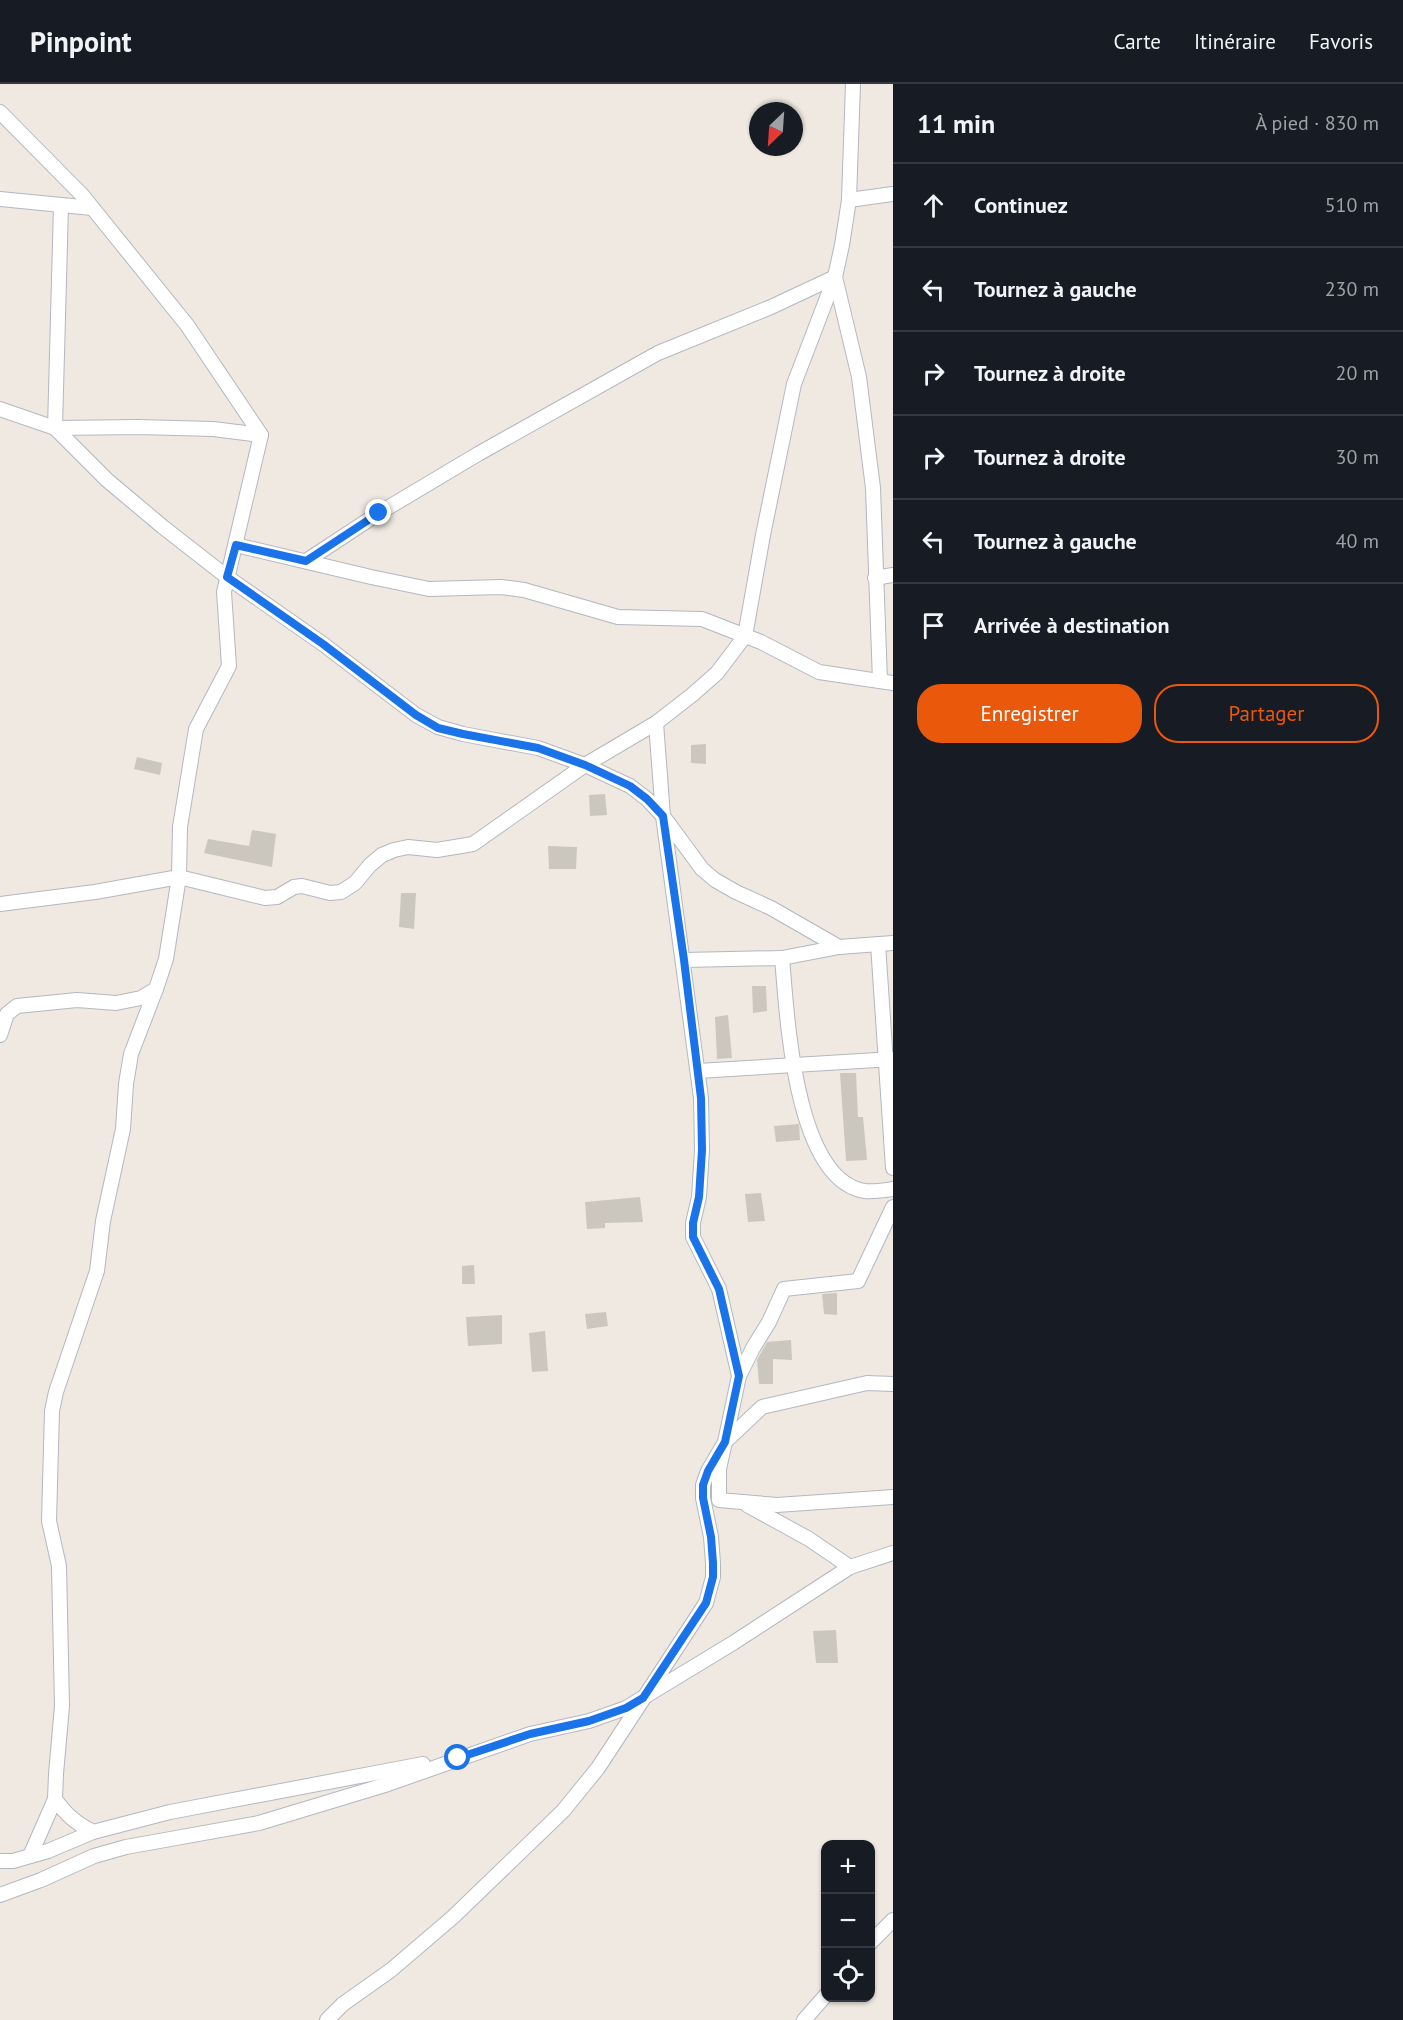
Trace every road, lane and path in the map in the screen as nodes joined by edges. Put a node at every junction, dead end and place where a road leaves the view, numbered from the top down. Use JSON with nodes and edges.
{"nodes":[{"id":1,"x":853,"y":84,"type":"edge"},
{"id":2,"x":0,"y":112,"type":"edge"},
{"id":3,"x":893,"y":194,"type":"edge"},
{"id":4,"x":0,"y":199,"type":"edge"},
{"id":5,"x":849,"y":200,"type":"junction"},
{"id":6,"x":61,"y":206,"type":"junction"},
{"id":7,"x":92,"y":208,"type":"junction"},
{"id":8,"x":835,"y":277,"type":"junction"},
{"id":9,"x":0,"y":410,"type":"edge"},
{"id":10,"x":56,"y":428,"type":"junction"},
{"id":11,"x":261,"y":435,"type":"junction"},
{"id":12,"x":236,"y":545,"type":"junction"},
{"id":13,"x":306,"y":561,"type":"junction"},
{"id":14,"x":893,"y":575,"type":"edge"},
{"id":15,"x":227,"y":577,"type":"junction"},
{"id":16,"x":876,"y":578,"type":"junction"},
{"id":17,"x":745,"y":636,"type":"junction"},
{"id":18,"x":886,"y":682,"type":"edge"},
{"id":19,"x":656,"y":723,"type":"junction"},
{"id":20,"x":585,"y":765,"type":"junction"},
{"id":21,"x":663,"y":816,"type":"junction"},
{"id":22,"x":179,"y":877,"type":"junction"},
{"id":23,"x":0,"y":904,"type":"edge"},
{"id":24,"x":893,"y":942,"type":"edge"},
{"id":25,"x":878,"y":944,"type":"junction"},
{"id":26,"x":839,"y":947,"type":"junction"},
{"id":27,"x":782,"y":957,"type":"junction"},
{"id":28,"x":684,"y":960,"type":"junction"},
{"id":29,"x":156,"y":989,"type":"junction"},
{"id":30,"x":0,"y":1035,"type":"edge"},
{"id":31,"x":889,"y":1059,"type":"edge"},
{"id":32,"x":792,"y":1065,"type":"junction"},
{"id":33,"x":698,"y":1071,"type":"junction"},
{"id":34,"x":893,"y":1168,"type":"edge"},
{"id":35,"x":893,"y":1189,"type":"edge"},
{"id":36,"x":893,"y":1207,"type":"edge"},
{"id":37,"x":739,"y":1376,"type":"junction"},
{"id":38,"x":893,"y":1384,"type":"edge"},
{"id":39,"x":725,"y":1442,"type":"junction"},
{"id":40,"x":703,"y":1490,"type":"junction"},
{"id":41,"x":719,"y":1493,"type":"junction"},
{"id":42,"x":893,"y":1497,"type":"edge"},
{"id":43,"x":742,"y":1502,"type":"junction"},
{"id":44,"x":893,"y":1553,"type":"edge"},
{"id":45,"x":850,"y":1567,"type":"junction"},
{"id":46,"x":643,"y":1698,"type":"junction"},
{"id":47,"x":458,"y":1758,"type":"junction"},
{"id":48,"x":56,"y":1799,"type":"junction"},
{"id":49,"x":93,"y":1832,"type":"junction"},
{"id":50,"x":30,"y":1857,"type":"junction"},
{"id":51,"x":0,"y":1862,"type":"edge"},
{"id":52,"x":0,"y":1895,"type":"edge"},
{"id":53,"x":893,"y":1920,"type":"edge"},
{"id":54,"x":875,"y":1938,"type":"edge"},
{"id":55,"x":821,"y":2000,"type":"edge"},
{"id":56,"x":327,"y":2020,"type":"edge"},
{"id":57,"x":804,"y":2020,"type":"edge"}],
"edges":[{"from":1,"to":5,"type":"street"},
{"from":2,"to":7,"type":"street"},
{"from":3,"to":5,"type":"street"},
{"from":4,"to":6,"type":"street"},
{"from":5,"to":8,"type":"street"},
{"from":6,"to":7,"type":"street"},
{"from":6,"to":10,"type":"street"},
{"from":7,"to":11,"type":"street"},
{"from":8,"to":13,"type":"street"},
{"from":8,"to":16,"type":"street"},
{"from":8,"to":17,"type":"street"},
{"from":9,"to":10,"type":"street"},
{"from":10,"to":11,"type":"street"},
{"from":10,"to":15,"type":"street"},
{"from":11,"to":12,"type":"street"},
{"from":12,"to":13,"type":"street"},
{"from":12,"to":15,"type":"street"},
{"from":13,"to":17,"type":"street"},
{"from":14,"to":16,"type":"street"},
{"from":15,"to":20,"type":"street"},
{"from":15,"to":22,"type":"street"},
{"from":16,"to":18,"type":"street"},
{"from":17,"to":18,"type":"street"},
{"from":17,"to":19,"type":"street"},
{"from":19,"to":20,"type":"street"},
{"from":19,"to":21,"type":"street"},
{"from":20,"to":21,"type":"street"},
{"from":20,"to":22,"type":"street"},
{"from":21,"to":26,"type":"street"},
{"from":21,"to":28,"type":"street"},
{"from":22,"to":23,"type":"street"},
{"from":22,"to":29,"type":"street"},
{"from":24,"to":25,"type":"street"},
{"from":25,"to":26,"type":"street"},
{"from":25,"to":31,"type":"street"},
{"from":26,"to":27,"type":"street"},
{"from":27,"to":28,"type":"street"},
{"from":27,"to":32,"type":"street"},
{"from":28,"to":33,"type":"street"},
{"from":29,"to":30,"type":"street"},
{"from":29,"to":48,"type":"street"},
{"from":31,"to":32,"type":"street"},
{"from":31,"to":34,"type":"street"},
{"from":32,"to":33,"type":"street"},
{"from":32,"to":35,"type":"street"},
{"from":33,"to":37,"type":"street"},
{"from":36,"to":37,"type":"street"},
{"from":37,"to":39,"type":"street"},
{"from":38,"to":39,"type":"street"},
{"from":39,"to":40,"type":"street"},
{"from":39,"to":41,"type":"street"},
{"from":40,"to":41,"type":"street"},
{"from":40,"to":46,"type":"street"},
{"from":41,"to":43,"type":"street"},
{"from":42,"to":43,"type":"street"},
{"from":43,"to":45,"type":"street"},
{"from":44,"to":45,"type":"street"},
{"from":45,"to":46,"type":"street"},
{"from":46,"to":47,"type":"street"},
{"from":46,"to":56,"type":"street"},
{"from":47,"to":49,"type":"street"},
{"from":47,"to":52,"type":"street"},
{"from":48,"to":49,"type":"street"},
{"from":48,"to":50,"type":"street"},
{"from":49,"to":50,"type":"street"},
{"from":50,"to":51,"type":"street"},
{"from":53,"to":54,"type":"street"},
{"from":55,"to":57,"type":"street"}]}
